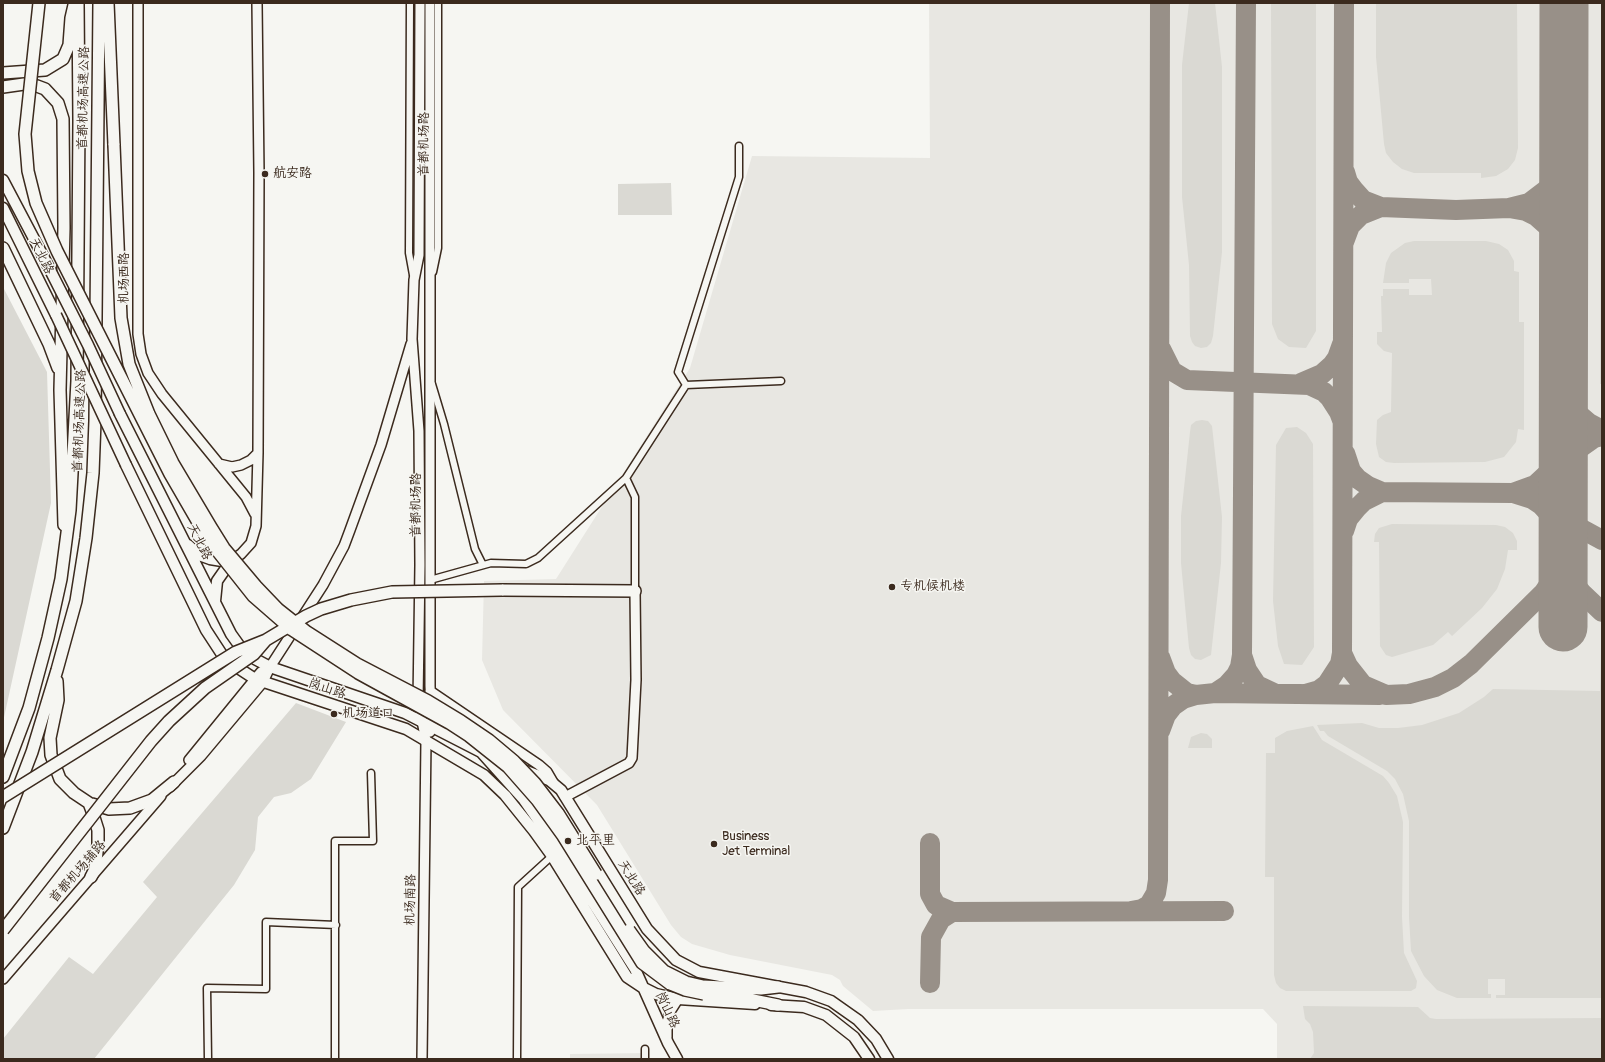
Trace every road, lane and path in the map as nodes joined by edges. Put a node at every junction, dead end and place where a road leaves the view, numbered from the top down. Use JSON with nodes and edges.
{"nodes":[{"id":1,"x":38,"y":3,"type":"edge"},
{"id":2,"x":75,"y":3,"type":"edge"},
{"id":3,"x":78,"y":3,"type":"edge"},
{"id":4,"x":99,"y":3,"type":"edge"},
{"id":5,"x":108,"y":3,"type":"edge"},
{"id":6,"x":138,"y":3,"type":"edge"},
{"id":7,"x":257,"y":3,"type":"edge"},
{"id":8,"x":410,"y":3,"type":"edge"},
{"id":9,"x":420,"y":3,"type":"edge"},
{"id":10,"x":430,"y":3,"type":"edge"},
{"id":11,"x":438,"y":3,"type":"edge"},
{"id":12,"x":3,"y":73,"type":"edge"},
{"id":13,"x":3,"y":87,"type":"edge"},
{"id":14,"x":739,"y":146,"type":"dead end"},
{"id":15,"x":3,"y":180,"type":"edge"},
{"id":16,"x":3,"y":208,"type":"edge"},
{"id":17,"x":3,"y":248,"type":"edge"},
{"id":18,"x":414,"y":280,"type":"junction"},
{"id":19,"x":431,"y":284,"type":"junction"},
{"id":20,"x":412,"y":339,"type":"junction"},
{"id":21,"x":430,"y":339,"type":"junction"},
{"id":22,"x":429,"y":375,"type":"junction"},
{"id":23,"x":781,"y":381,"type":"dead end"},
{"id":24,"x":686,"y":385,"type":"junction"},
{"id":25,"x":60,"y":390,"type":"junction"},
{"id":26,"x":258,"y":452,"type":"junction"},
{"id":27,"x":219,"y":464,"type":"junction"},
{"id":28,"x":626,"y":478,"type":"junction"},
{"id":29,"x":256,"y":516,"type":"junction"},
{"id":30,"x":182,"y":538,"type":"junction"},
{"id":31,"x":66,"y":548,"type":"junction"},
{"id":32,"x":231,"y":561,"type":"junction"},
{"id":33,"x":483,"y":565,"type":"junction"},
{"id":34,"x":430,"y":580,"type":"junction"},
{"id":35,"x":635,"y":591,"type":"junction"},
{"id":36,"x":215,"y":603,"type":"junction"},
{"id":37,"x":266,"y":640,"type":"junction"},
{"id":38,"x":270,"y":667,"type":"junction"},
{"id":39,"x":57,"y":670,"type":"junction"},
{"id":40,"x":259,"y":681,"type":"junction"},
{"id":41,"x":430,"y":691,"type":"junction"},
{"id":42,"x":422,"y":722,"type":"junction"},
{"id":43,"x":432,"y":727,"type":"junction"},
{"id":44,"x":426,"y":741,"type":"junction"},
{"id":45,"x":481,"y":752,"type":"junction"},
{"id":46,"x":371,"y":773,"type":"dead end"},
{"id":47,"x":3,"y":777,"type":"edge"},
{"id":48,"x":174,"y":782,"type":"junction"},
{"id":49,"x":554,"y":784,"type":"junction"},
{"id":50,"x":565,"y":796,"type":"junction"},
{"id":51,"x":3,"y":797,"type":"edge"},
{"id":52,"x":89,"y":803,"type":"junction"},
{"id":53,"x":3,"y":828,"type":"edge"},
{"id":54,"x":552,"y":856,"type":"junction"},
{"id":55,"x":91,"y":877,"type":"junction"},
{"id":56,"x":336,"y":925,"type":"junction"},
{"id":57,"x":3,"y":930,"type":"edge"},
{"id":58,"x":3,"y":979,"type":"edge"},
{"id":59,"x":642,"y":987,"type":"junction"},
{"id":60,"x":778,"y":988,"type":"junction"},
{"id":61,"x":703,"y":990,"type":"junction"},
{"id":62,"x":678,"y":999,"type":"junction"},
{"id":63,"x":778,"y":1005,"type":"junction"},
{"id":64,"x":668,"y":1043,"type":"junction"},
{"id":65,"x":644,"y":1049,"type":"dead end"},
{"id":66,"x":208,"y":1059,"type":"edge"},
{"id":67,"x":334,"y":1059,"type":"edge"},
{"id":68,"x":422,"y":1059,"type":"edge"},
{"id":69,"x":517,"y":1059,"type":"edge"},
{"id":70,"x":645,"y":1059,"type":"edge"},
{"id":71,"x":677,"y":1059,"type":"edge"},
{"id":72,"x":869,"y":1059,"type":"edge"},
{"id":73,"x":888,"y":1059,"type":"edge"}],
"edges":[{"from":1,"to":61,"type":"highway","bridge":true},
{"from":2,"to":12,"type":"highway"},
{"from":3,"to":31,"type":"highway","name":"首都机场高速公路"},
{"from":4,"to":39,"type":"highway","name":"首都机场高速公路"},
{"from":5,"to":61,"type":"highway","bridge":true},
{"from":6,"to":27,"type":"street","name":"机场西路"},
{"from":7,"to":26,"type":"street"},
{"from":8,"to":18,"type":"street","name":"首都机场路"},
{"from":9,"to":18,"type":"street","name":"首都机场路"},
{"from":10,"to":19,"type":"street","name":"首都机场路"},
{"from":11,"to":19,"type":"street","name":"首都机场路"},
{"from":13,"to":25,"type":"highway"},
{"from":14,"to":24,"type":"street"},
{"from":15,"to":30,"type":"main road","name":"天北路","bridge":true},
{"from":16,"to":40,"type":"main road","name":"天北路","bridge":true},
{"from":17,"to":25,"type":"highway"},
{"from":18,"to":20,"type":"street","name":"首都机场路"},
{"from":19,"to":21,"type":"street","name":"首都机场路"},
{"from":20,"to":21,"type":"street"},
{"from":20,"to":38,"type":"street","name":"首都机场路"},
{"from":20,"to":42,"type":"street","name":"首都机场路"},
{"from":21,"to":22,"type":"street","name":"首都机场路"},
{"from":22,"to":33,"type":"street"},
{"from":22,"to":34,"type":"street","name":"首都机场路"},
{"from":23,"to":24,"type":"street"},
{"from":24,"to":28,"type":"street"},
{"from":25,"to":31,"type":"highway"},
{"from":26,"to":27,"type":"street"},
{"from":26,"to":29,"type":"street"},
{"from":27,"to":29,"type":"street","name":"机场西路"},
{"from":28,"to":33,"type":"street"},
{"from":28,"to":35,"type":"street"},
{"from":29,"to":32,"type":"street"},
{"from":30,"to":32,"type":"main road"},
{"from":30,"to":36,"type":"main road","name":"天北路"},
{"from":31,"to":47,"type":"highway","name":"首都机场高速公路"},
{"from":32,"to":36,"type":"main road"},
{"from":33,"to":34,"type":"street"},
{"from":34,"to":41,"type":"street","name":"首都机场路"},
{"from":35,"to":37,"type":"highway","bridge":true},
{"from":35,"to":50,"type":"street"},
{"from":36,"to":38,"type":"main road","name":"天北路"},
{"from":37,"to":51,"type":"highway","bridge":true},
{"from":37,"to":57,"type":"highway","bridge":true},
{"from":38,"to":40,"type":"street","name":"首都机场路"},
{"from":38,"to":42,"type":"main road","name":"岗山路"},
{"from":39,"to":52,"type":"highway"},
{"from":39,"to":53,"type":"highway","name":"首都机场高速公路"},
{"from":40,"to":44,"type":"main road","name":"岗山路"},
{"from":40,"to":48,"type":"street","name":"首都机场辅路"},
{"from":41,"to":43,"type":"street","name":"首都机场路"},
{"from":41,"to":49,"type":"street"},
{"from":42,"to":43,"type":"main road","name":"岗山路"},
{"from":42,"to":44,"type":"street","name":"首都机场路"},
{"from":43,"to":44,"type":"street"},
{"from":43,"to":45,"type":"main road","name":"天北路"},
{"from":44,"to":54,"type":"main road"},
{"from":44,"to":68,"type":"street","name":"机场南路"},
{"from":45,"to":49,"type":"main road","name":"天北路"},
{"from":45,"to":59,"type":"main road","name":"天北路"},
{"from":46,"to":56,"type":"street"},
{"from":48,"to":52,"type":"highway"},
{"from":48,"to":55,"type":"street","name":"首都机场辅路"},
{"from":49,"to":50,"type":"main road","name":"天北路"},
{"from":50,"to":60,"type":"main road","name":"天北路"},
{"from":52,"to":55,"type":"highway"},
{"from":54,"to":59,"type":"main road"},
{"from":54,"to":69,"type":"street"},
{"from":55,"to":58,"type":"street","name":"首都机场辅路"},
{"from":56,"to":66,"type":"street"},
{"from":56,"to":67,"type":"street"},
{"from":59,"to":62,"type":"main road"},
{"from":59,"to":64,"type":"main road","name":"岗山路"},
{"from":60,"to":61,"type":"highway"},
{"from":60,"to":73,"type":"main road","name":"天北路"},
{"from":61,"to":63,"type":"highway"},
{"from":62,"to":63,"type":"main road"},
{"from":62,"to":64,"type":"street","name":"岗山路"},
{"from":63,"to":72,"type":"main road"},
{"from":64,"to":71,"type":"main road","name":"岗山路"},
{"from":65,"to":70,"type":"street"}]}
